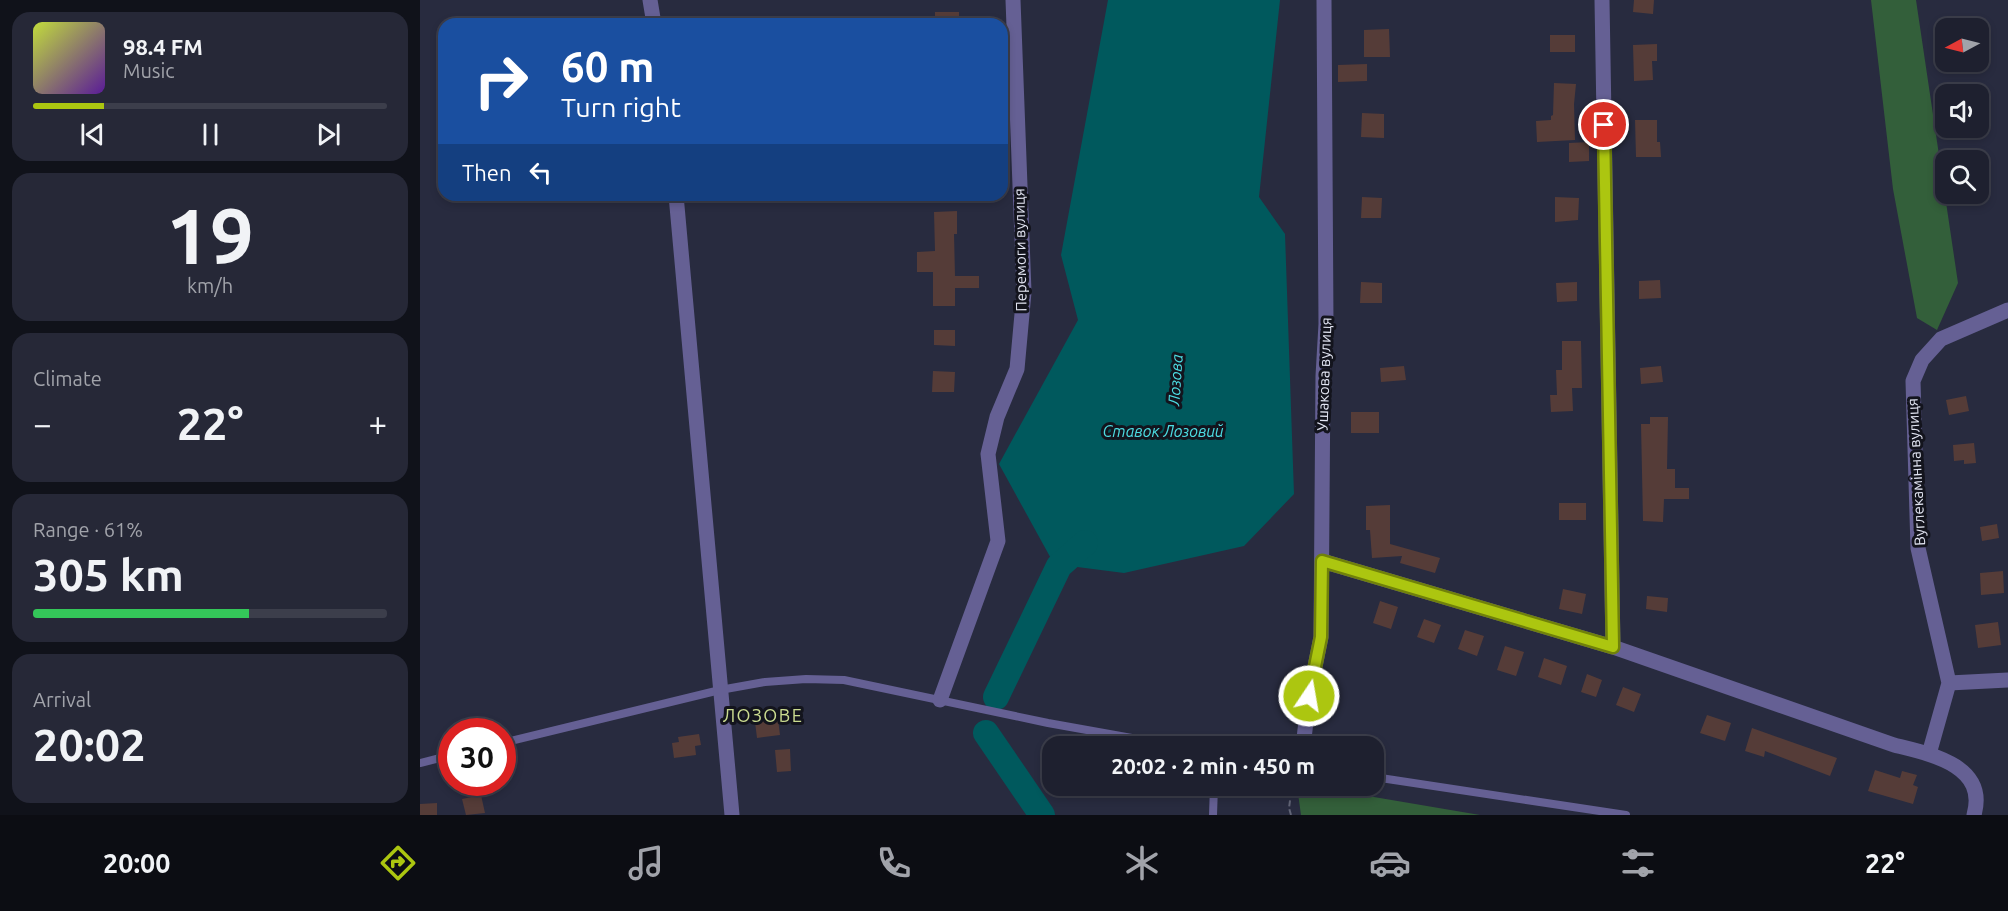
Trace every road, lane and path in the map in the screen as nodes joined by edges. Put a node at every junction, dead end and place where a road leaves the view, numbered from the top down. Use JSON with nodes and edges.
{"nodes":[{"id":1,"x":650,"y":0,"type":"edge"},
{"id":2,"x":1013,"y":0,"type":"edge"},
{"id":3,"x":1324,"y":0,"type":"edge"},
{"id":4,"x":1602,"y":0,"type":"edge"},
{"id":5,"x":653,"y":18,"type":"edge"},
{"id":6,"x":677,"y":201,"type":"edge"},
{"id":7,"x":2008,"y":310,"type":"edge"},
{"id":8,"x":1322,"y":561,"type":"junction"},
{"id":9,"x":1613,"y":647,"type":"junction"},
{"id":10,"x":2008,"y":680,"type":"edge"},
{"id":11,"x":1949,"y":683,"type":"junction"},
{"id":12,"x":720,"y":690,"type":"junction"},
{"id":13,"x":940,"y":700,"type":"junction"},
{"id":14,"x":1125,"y":736,"type":"edge"},
{"id":15,"x":1304,"y":736,"type":"edge"},
{"id":16,"x":516,"y":740,"type":"edge"},
{"id":17,"x":1929,"y":754,"type":"junction"},
{"id":18,"x":438,"y":758,"type":"edge"},
{"id":19,"x":420,"y":763,"type":"edge"},
{"id":20,"x":1384,"y":779,"type":"edge"},
{"id":21,"x":1214,"y":796,"type":"edge"},
{"id":22,"x":1291,"y":796,"type":"edge"},
{"id":23,"x":732,"y":815,"type":"edge"},
{"id":24,"x":1213,"y":815,"type":"edge"},
{"id":25,"x":1291,"y":815,"type":"edge"},
{"id":26,"x":1626,"y":815,"type":"edge"},
{"id":27,"x":1974,"y":815,"type":"edge"}],
"edges":[{"from":1,"to":5,"type":"street"},
{"from":2,"to":13,"type":"street","name":"Перемоги вулиця"},
{"from":3,"to":8,"type":"street","name":"Ушакова вулиця"},
{"from":4,"to":9,"type":"street"},
{"from":6,"to":12,"type":"street"},
{"from":7,"to":11,"type":"street","name":"Вуглекамінна вулиця"},
{"from":8,"to":9,"type":"street"},
{"from":8,"to":15,"type":"street","name":"Ушакова вулиця"},
{"from":9,"to":17,"type":"street"},
{"from":10,"to":11,"type":"street"},
{"from":11,"to":17,"type":"street","name":"Вуглекамінна вулиця"},
{"from":12,"to":13,"type":"lane"},
{"from":12,"to":16,"type":"lane"},
{"from":12,"to":23,"type":"street"},
{"from":13,"to":14,"type":"lane"},
{"from":17,"to":27,"type":"street"},
{"from":18,"to":19,"type":"lane"},
{"from":20,"to":26,"type":"lane"},
{"from":21,"to":24,"type":"lane"},
{"from":22,"to":25,"type":"path"}]}
